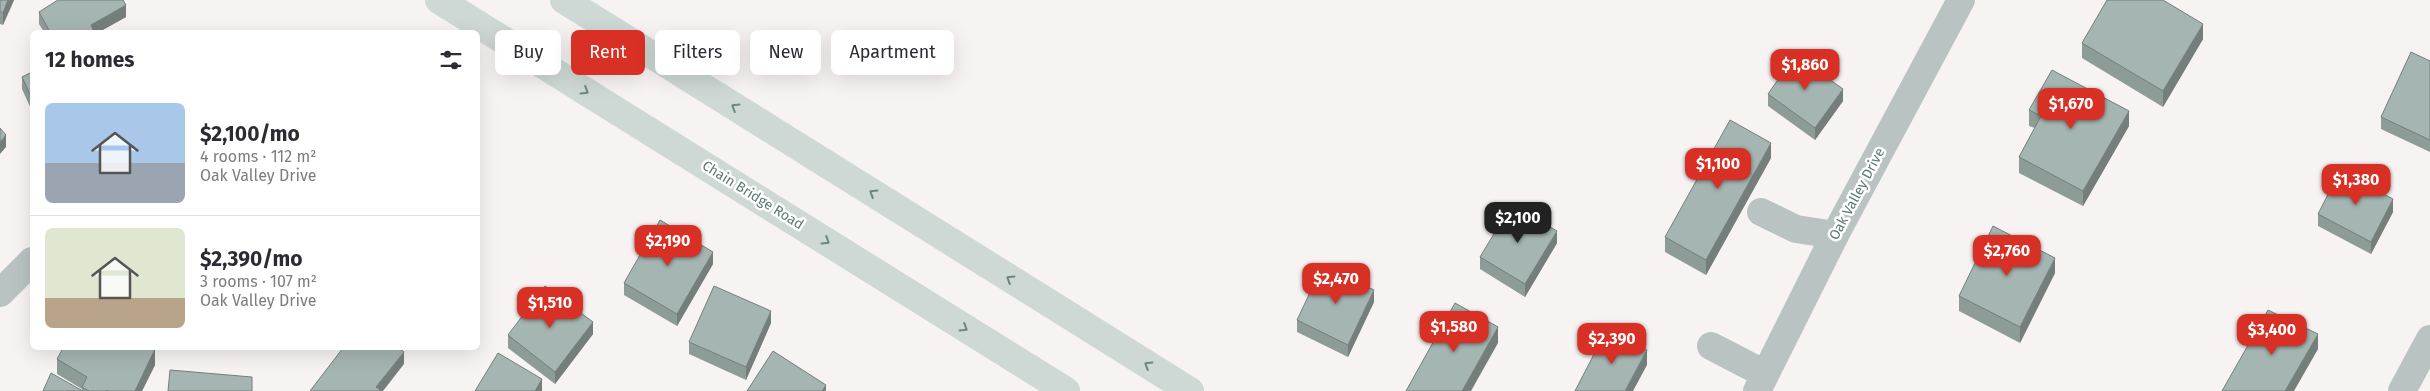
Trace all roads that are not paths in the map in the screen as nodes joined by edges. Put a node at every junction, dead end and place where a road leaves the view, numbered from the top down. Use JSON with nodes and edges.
{"nodes":[{"id":1,"x":439,"y":0,"type":"edge"},
{"id":2,"x":564,"y":0,"type":"edge"},
{"id":3,"x":1961,"y":0,"type":"edge"},
{"id":4,"x":1761,"y":212,"type":"dead end"},
{"id":5,"x":1835,"y":235,"type":"junction"},
{"id":6,"x":30,"y":263,"type":"edge"},
{"id":7,"x":0,"y":293,"type":"edge"},
{"id":8,"x":2430,"y":339,"type":"edge"},
{"id":9,"x":1711,"y":346,"type":"dead end"},
{"id":10,"x":1761,"y":383,"type":"edge"},
{"id":11,"x":1066,"y":391,"type":"edge"},
{"id":12,"x":1190,"y":391,"type":"edge"},
{"id":13,"x":2402,"y":391,"type":"edge"}],
"edges":[{"from":1,"to":11,"type":"main road","name":"Chain Bridge Road","one_way":true},
{"from":12,"to":2,"type":"main road","one_way":true},
{"from":3,"to":5,"type":"street","name":"Oak Valley Drive"},
{"from":4,"to":5,"type":"street"},
{"from":5,"to":10,"type":"street","name":"Oak Valley Drive"},
{"from":6,"to":7,"type":"street"},
{"from":8,"to":13,"type":"street"},
{"from":9,"to":10,"type":"street"}]}
